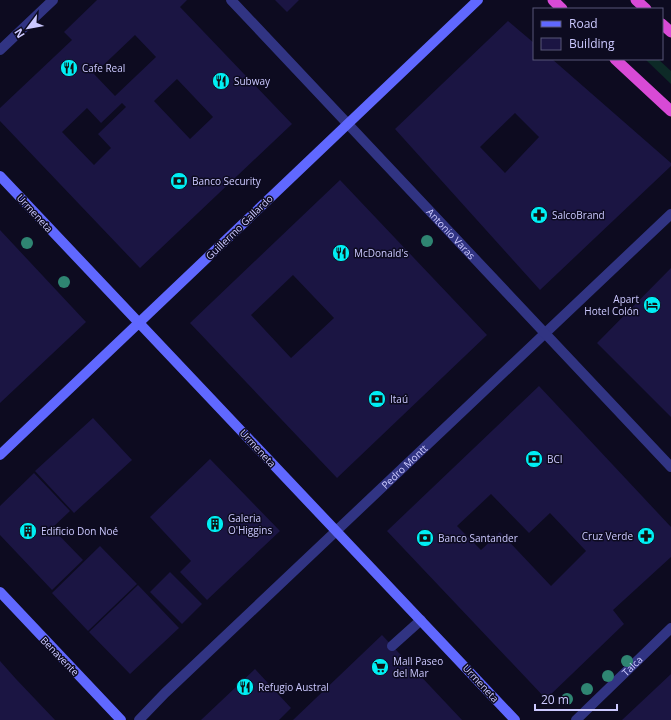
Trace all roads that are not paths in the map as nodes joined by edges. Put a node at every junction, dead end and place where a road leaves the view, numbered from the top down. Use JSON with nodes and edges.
{"nodes":[{"id":1,"x":53,"y":0,"type":"edge"},
{"id":2,"x":231,"y":0,"type":"edge"},
{"id":3,"x":478,"y":0,"type":"edge"},
{"id":4,"x":553,"y":0,"type":"edge"},
{"id":5,"x":636,"y":0,"type":"edge"},
{"id":6,"x":561,"y":8,"type":"edge"},
{"id":7,"x":645,"y":8,"type":"edge"},
{"id":8,"x":663,"y":25,"type":"edge"},
{"id":9,"x":671,"y":32,"type":"edge"},
{"id":10,"x":0,"y":50,"type":"edge"},
{"id":11,"x":616,"y":60,"type":"edge"},
{"id":12,"x":671,"y":112,"type":"edge"},
{"id":13,"x":348,"y":124,"type":"junction"},
{"id":14,"x":0,"y":176,"type":"edge"},
{"id":15,"x":671,"y":214,"type":"edge"},
{"id":16,"x":139,"y":323,"type":"junction"},
{"id":17,"x":545,"y":334,"type":"junction"},
{"id":18,"x":0,"y":455,"type":"edge"},
{"id":19,"x":671,"y":467,"type":"edge"},
{"id":20,"x":336,"y":531,"type":"junction"},
{"id":21,"x":0,"y":592,"type":"edge"},
{"id":22,"x":421,"y":620,"type":"junction"},
{"id":23,"x":671,"y":628,"type":"edge"},
{"id":24,"x":392,"y":646,"type":"dead end"},
{"id":25,"x":121,"y":720,"type":"edge"},
{"id":26,"x":139,"y":720,"type":"edge"},
{"id":27,"x":516,"y":720,"type":"edge"},
{"id":28,"x":576,"y":720,"type":"edge"}],
"edges":[{"from":1,"to":10,"type":"street"},
{"from":2,"to":13,"type":"street","name":"Antonio Varas"},
{"from":3,"to":13,"type":"main road","name":"Guillermo Gallardo"},
{"from":4,"to":6,"type":"highway"},
{"from":5,"to":7,"type":"highway"},
{"from":8,"to":9,"type":"highway"},
{"from":11,"to":12,"type":"highway"},
{"from":13,"to":16,"type":"main road","name":"Guillermo Gallardo"},
{"from":13,"to":17,"type":"street","name":"Antonio Varas"},
{"from":14,"to":16,"type":"main road","name":"Urmeneta"},
{"from":15,"to":17,"type":"street","name":"Pedro Montt"},
{"from":16,"to":18,"type":"main road","name":"Guillermo Gallardo"},
{"from":16,"to":20,"type":"main road","name":"Urmeneta"},
{"from":17,"to":19,"type":"street","name":"Antonio Varas"},
{"from":17,"to":20,"type":"street","name":"Pedro Montt"},
{"from":20,"to":22,"type":"main road","name":"Urmeneta"},
{"from":20,"to":26,"type":"street","name":"Pedro Montt"},
{"from":21,"to":25,"type":"main road","name":"Benavente"},
{"from":22,"to":24,"type":"street"},
{"from":22,"to":27,"type":"main road","name":"Urmeneta"},
{"from":23,"to":28,"type":"street","name":"Talca"}]}
